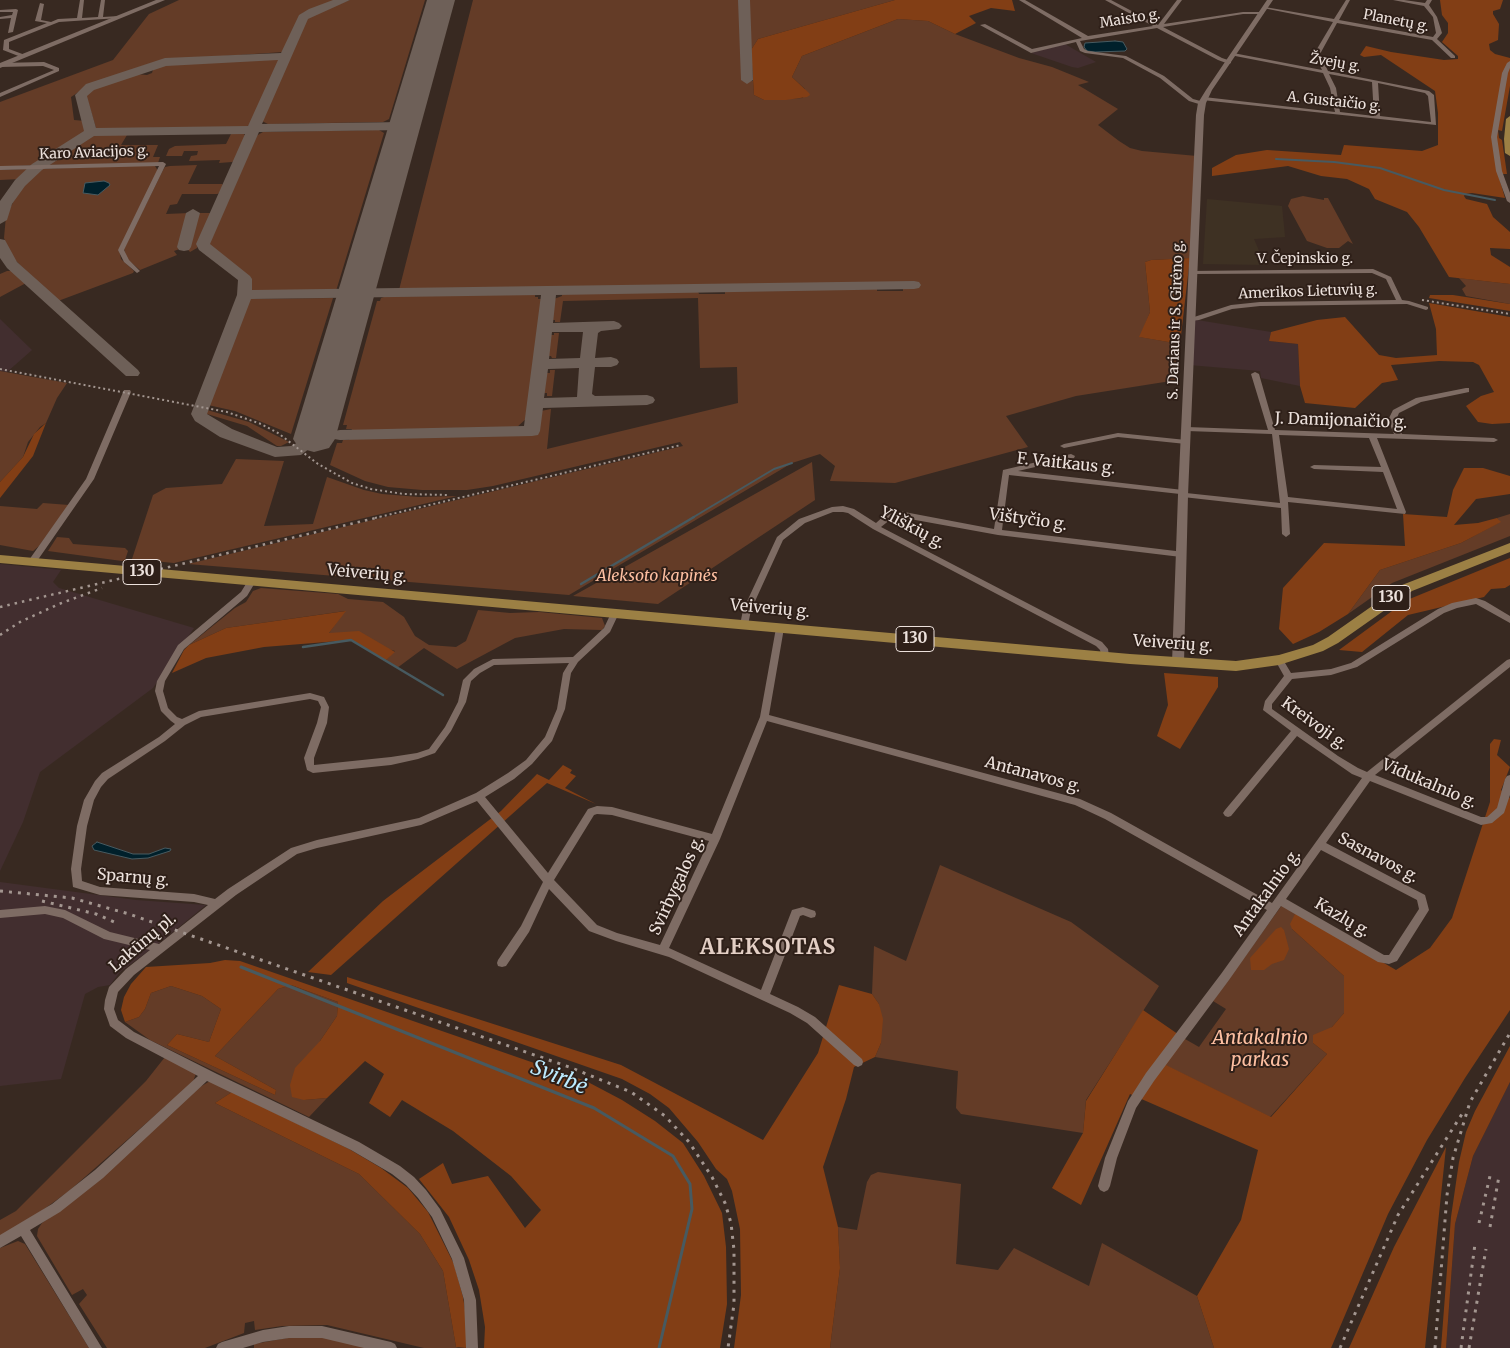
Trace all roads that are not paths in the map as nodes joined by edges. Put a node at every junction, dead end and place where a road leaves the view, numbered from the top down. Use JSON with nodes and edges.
{"nodes":[{"id":1,"x":82,"y":0,"type":"edge"},
{"id":2,"x":104,"y":0,"type":"edge"},
{"id":3,"x":162,"y":0,"type":"edge"},
{"id":4,"x":1020,"y":0,"type":"edge"},
{"id":5,"x":1107,"y":0,"type":"edge"},
{"id":6,"x":1180,"y":0,"type":"edge"},
{"id":7,"x":1270,"y":0,"type":"edge"},
{"id":8,"x":1348,"y":0,"type":"edge"},
{"id":9,"x":1395,"y":0,"type":"edge"},
{"id":10,"x":1430,"y":0,"type":"edge"},
{"id":11,"x":42,"y":4,"type":"dead end"},
{"id":12,"x":1426,"y":5,"type":"junction"},
{"id":13,"x":1264,"y":10,"type":"junction"},
{"id":14,"x":0,"y":11,"type":"edge"},
{"id":15,"x":14,"y":16,"type":"junction"},
{"id":16,"x":119,"y":16,"type":"junction"},
{"id":17,"x":100,"y":17,"type":"junction"},
{"id":18,"x":0,"y":18,"type":"edge"},
{"id":19,"x":78,"y":19,"type":"junction"},
{"id":20,"x":58,"y":21,"type":"junction"},
{"id":21,"x":1336,"y":21,"type":"junction"},
{"id":22,"x":983,"y":25,"type":"dead end"},
{"id":23,"x":1159,"y":26,"type":"junction"},
{"id":24,"x":34,"y":30,"type":"junction"},
{"id":25,"x":1087,"y":38,"type":"junction"},
{"id":26,"x":1434,"y":39,"type":"junction"},
{"id":27,"x":1076,"y":40,"type":"junction"},
{"id":28,"x":23,"y":56,"type":"junction"},
{"id":29,"x":1453,"y":57,"type":"dead end"},
{"id":30,"x":1231,"y":58,"type":"junction"},
{"id":31,"x":1510,"y":64,"type":"edge"},
{"id":32,"x":1,"y":65,"type":"edge"},
{"id":33,"x":1326,"y":73,"type":"junction"},
{"id":34,"x":1375,"y":81,"type":"junction"},
{"id":35,"x":0,"y":95,"type":"edge"},
{"id":36,"x":1431,"y":95,"type":"joint"},
{"id":37,"x":1203,"y":101,"type":"junction"},
{"id":38,"x":1338,"y":114,"type":"junction"},
{"id":39,"x":1377,"y":118,"type":"junction"},
{"id":40,"x":1510,"y":119,"type":"edge"},
{"id":41,"x":1510,"y":153,"type":"edge"},
{"id":42,"x":0,"y":168,"type":"edge"},
{"id":43,"x":1510,"y":201,"type":"edge"},
{"id":44,"x":137,"y":270,"type":"dead end"},
{"id":45,"x":1193,"y":272,"type":"junction"},
{"id":46,"x":1400,"y":302,"type":"junction"},
{"id":47,"x":1426,"y":308,"type":"dead end"},
{"id":48,"x":1191,"y":319,"type":"junction"},
{"id":49,"x":1255,"y":374,"type":"dead end"},
{"id":50,"x":1466,"y":390,"type":"dead end"},
{"id":51,"x":127,"y":392,"type":"dead end"},
{"id":52,"x":1187,"y":429,"type":"junction"},
{"id":53,"x":1273,"y":432,"type":"junction"},
{"id":54,"x":1372,"y":436,"type":"junction"},
{"id":55,"x":1399,"y":437,"type":"junction"},
{"id":56,"x":1494,"y":440,"type":"dead end"},
{"id":57,"x":1186,"y":442,"type":"junction"},
{"id":58,"x":1064,"y":446,"type":"dead end"},
{"id":59,"x":1071,"y":456,"type":"dead end"},
{"id":60,"x":1314,"y":467,"type":"dead end"},
{"id":61,"x":1384,"y":470,"type":"junction"},
{"id":62,"x":1006,"y":472,"type":"junction"},
{"id":63,"x":1183,"y":493,"type":"junction"},
{"id":64,"x":1284,"y":503,"type":"junction"},
{"id":65,"x":876,"y":527,"type":"junction"},
{"id":66,"x":998,"y":532,"type":"junction"},
{"id":67,"x":1286,"y":534,"type":"dead end"},
{"id":68,"x":1509,"y":548,"type":"edge"},
{"id":69,"x":1180,"y":554,"type":"junction"},
{"id":70,"x":0,"y":559,"type":"edge"},
{"id":71,"x":32,"y":562,"type":"junction"},
{"id":72,"x":252,"y":581,"type":"junction"},
{"id":73,"x":615,"y":614,"type":"junction"},
{"id":74,"x":1510,"y":620,"type":"edge"},
{"id":75,"x":744,"y":624,"type":"junction"},
{"id":76,"x":780,"y":628,"type":"junction"},
{"id":77,"x":1105,"y":656,"type":"junction"},
{"id":78,"x":575,"y":660,"type":"junction"},
{"id":79,"x":1280,"y":660,"type":"junction"},
{"id":80,"x":1510,"y":662,"type":"edge"},
{"id":81,"x":1178,"y":663,"type":"junction"},
{"id":82,"x":1288,"y":676,"type":"junction"},
{"id":83,"x":764,"y":717,"type":"junction"},
{"id":84,"x":182,"y":723,"type":"junction"},
{"id":85,"x":1296,"y":731,"type":"junction"},
{"id":86,"x":1369,"y":774,"type":"junction"},
{"id":87,"x":1510,"y":779,"type":"edge"},
{"id":88,"x":479,"y":796,"type":"junction"},
{"id":89,"x":1228,"y":813,"type":"dead end"},
{"id":90,"x":715,"y":839,"type":"junction"},
{"id":91,"x":1320,"y":844,"type":"junction"},
{"id":92,"x":548,"y":881,"type":"junction"},
{"id":93,"x":1280,"y":900,"type":"junction"},
{"id":94,"x":216,"y":904,"type":"junction"},
{"id":95,"x":1274,"y":909,"type":"junction"},
{"id":96,"x":0,"y":914,"type":"edge"},
{"id":97,"x":811,"y":914,"type":"dead end"},
{"id":98,"x":159,"y":948,"type":"junction"},
{"id":99,"x":663,"y":950,"type":"junction"},
{"id":100,"x":1389,"y":960,"type":"joint"},
{"id":101,"x":502,"y":963,"type":"dead end"},
{"id":102,"x":764,"y":995,"type":"junction"},
{"id":103,"x":858,"y":1062,"type":"dead end"},
{"id":104,"x":207,"y":1074,"type":"junction"},
{"id":105,"x":1104,"y":1186,"type":"dead end"},
{"id":106,"x":23,"y":1229,"type":"junction"},
{"id":107,"x":0,"y":1242,"type":"edge"},
{"id":108,"x":96,"y":1348,"type":"edge"},
{"id":109,"x":222,"y":1348,"type":"edge"},
{"id":110,"x":391,"y":1348,"type":"edge"},
{"id":111,"x":472,"y":1348,"type":"edge"}],
"edges":[{"from":1,"to":19,"type":"street"},
{"from":2,"to":17,"type":"street"},
{"from":3,"to":16,"type":"main road"},
{"from":4,"to":25,"type":"street"},
{"from":5,"to":23,"type":"street","name":"Žvejų g."},
{"from":6,"to":23,"type":"street"},
{"from":7,"to":13,"type":"street","name":"S. Dariaus ir S. Girėno g."},
{"from":8,"to":21,"type":"street"},
{"from":9,"to":12,"type":"street"},
{"from":10,"to":12,"type":"street"},
{"from":11,"to":20,"type":"street"},
{"from":12,"to":26,"type":"street"},
{"from":13,"to":21,"type":"street","name":"Planetų g."},
{"from":13,"to":23,"type":"street","name":"Maisto g."},
{"from":13,"to":30,"type":"street","name":"S. Dariaus ir S. Girėno g."},
{"from":14,"to":15,"type":"street"},
{"from":15,"to":18,"type":"street"},
{"from":15,"to":24,"type":"street"},
{"from":16,"to":17,"type":"street"},
{"from":16,"to":28,"type":"main road"},
{"from":17,"to":19,"type":"street"},
{"from":19,"to":20,"type":"street"},
{"from":20,"to":24,"type":"street"},
{"from":21,"to":26,"type":"street","name":"Planetų g."},
{"from":21,"to":33,"type":"street"},
{"from":22,"to":27,"type":"street","name":"Maisto g."},
{"from":23,"to":25,"type":"street","name":"Maisto g."},
{"from":23,"to":30,"type":"street","name":"Žvejų g."},
{"from":24,"to":28,"type":"street"},
{"from":25,"to":27,"type":"street","name":"Maisto g."},
{"from":26,"to":29,"type":"street"},
{"from":27,"to":37,"type":"street"},
{"from":28,"to":32,"type":"main road"},
{"from":30,"to":33,"type":"street","name":"Žvejų g."},
{"from":30,"to":37,"type":"street","name":"S. Dariaus ir S. Girėno g."},
{"from":31,"to":43,"type":"street"},
{"from":32,"to":35,"type":"street"},
{"from":33,"to":34,"type":"street","name":"Žvejų g."},
{"from":33,"to":38,"type":"street"},
{"from":34,"to":36,"type":"street","name":"Žvejų g."},
{"from":34,"to":39,"type":"street"},
{"from":36,"to":39,"type":"street","name":"A. Gustaičio g."},
{"from":37,"to":38,"type":"street","name":"A. Gustaičio g."},
{"from":37,"to":45,"type":"street","name":"S. Dariaus ir S. Girėno g."},
{"from":38,"to":39,"type":"street","name":"A. Gustaičio g."},
{"from":40,"to":41,"type":"main road"},
{"from":42,"to":44,"type":"street","name":"Karo Aviacijos g."},
{"from":45,"to":46,"type":"street","name":"V. Čepinskio g."},
{"from":45,"to":48,"type":"street","name":"S. Dariaus ir S. Girėno g."},
{"from":46,"to":47,"type":"street","name":"Amerikos Lietuvių g."},
{"from":46,"to":48,"type":"street","name":"Amerikos Lietuvių g."},
{"from":48,"to":52,"type":"street","name":"S. Dariaus ir S. Girėno g."},
{"from":49,"to":53,"type":"street"},
{"from":50,"to":55,"type":"street"},
{"from":51,"to":71,"type":"street"},
{"from":52,"to":53,"type":"street","name":"J. Damijonaičio g."},
{"from":52,"to":57,"type":"street","name":"S. Dariaus ir S. Girėno g."},
{"from":53,"to":54,"type":"street","name":"J. Damijonaičio g."},
{"from":53,"to":64,"type":"street"},
{"from":54,"to":55,"type":"street","name":"J. Damijonaičio g."},
{"from":54,"to":61,"type":"street"},
{"from":55,"to":56,"type":"street","name":"J. Damijonaičio g."},
{"from":57,"to":58,"type":"street"},
{"from":57,"to":63,"type":"street","name":"S. Dariaus ir S. Girėno g."},
{"from":59,"to":62,"type":"street"},
{"from":60,"to":61,"type":"street"},
{"from":61,"to":64,"type":"street"},
{"from":62,"to":63,"type":"street","name":"F. Vaitkaus g."},
{"from":62,"to":66,"type":"street","name":"F. Vaitkaus g."},
{"from":63,"to":64,"type":"street","name":"F. Vaitkaus g."},
{"from":63,"to":69,"type":"street","name":"S. Dariaus ir S. Girėno g."},
{"from":64,"to":67,"type":"street"},
{"from":65,"to":66,"type":"street","name":"Vištyčio g."},
{"from":65,"to":75,"type":"street","name":"Yliškių g."},
{"from":65,"to":77,"type":"street","name":"Yliškių g."},
{"from":66,"to":69,"type":"street","name":"Vištyčio g."},
{"from":68,"to":79,"type":"main road","name":"Veiverių g.","number":"130"},
{"from":69,"to":81,"type":"street","name":"S. Dariaus ir S. Girėno g."},
{"from":70,"to":71,"type":"main road","name":"Veiverių g.","number":"130"},
{"from":71,"to":72,"type":"main road","name":"Veiverių g.","number":"130"},
{"from":72,"to":73,"type":"main road","name":"Veiverių g.","number":"130"},
{"from":72,"to":84,"type":"street"},
{"from":73,"to":75,"type":"main road","name":"Veiverių g.","number":"130"},
{"from":73,"to":78,"type":"street","name":"Lakūnų pl."},
{"from":74,"to":82,"type":"street"},
{"from":75,"to":76,"type":"main road","name":"Veiverių g.","number":"130"},
{"from":76,"to":77,"type":"main road","name":"Veiverių g.","number":"130"},
{"from":76,"to":83,"type":"street","name":"Svirbygalos g."},
{"from":77,"to":81,"type":"main road","name":"Veiverių g.","number":"130"},
{"from":78,"to":84,"type":"street","name":"Sparnų g."},
{"from":78,"to":88,"type":"street","name":"Lakūnų pl."},
{"from":79,"to":81,"type":"main road","name":"Veiverių g.","number":"130"},
{"from":79,"to":82,"type":"street","name":"Kreivoji g."},
{"from":80,"to":86,"type":"street","name":"Antakalnio g."},
{"from":82,"to":85,"type":"street","name":"Kreivoji g."},
{"from":83,"to":90,"type":"street","name":"Svirbygalos g."},
{"from":83,"to":95,"type":"street","name":"Antanavos g."},
{"from":84,"to":94,"type":"street","name":"Sparnų g."},
{"from":85,"to":86,"type":"street","name":"Kreivoji g."},
{"from":85,"to":89,"type":"street"},
{"from":86,"to":87,"type":"street","name":"Vidukalnio g."},
{"from":86,"to":91,"type":"street","name":"Antakalnio g."},
{"from":88,"to":92,"type":"street","name":"Svirbygalos g."},
{"from":88,"to":94,"type":"street","name":"Lakūnų pl."},
{"from":90,"to":92,"type":"street"},
{"from":90,"to":99,"type":"street","name":"Svirbygalos g."},
{"from":91,"to":93,"type":"street","name":"Antakalnio g."},
{"from":91,"to":100,"type":"street","name":"Sasnavos g."},
{"from":92,"to":99,"type":"street","name":"Svirbygalos g."},
{"from":92,"to":101,"type":"street"},
{"from":93,"to":95,"type":"street","name":"Antakalnio g."},
{"from":93,"to":100,"type":"street","name":"Kazlų g."},
{"from":94,"to":98,"type":"street","name":"Lakūnų pl."},
{"from":95,"to":105,"type":"street","name":"Antakalnio g."},
{"from":96,"to":98,"type":"street"},
{"from":97,"to":102,"type":"street"},
{"from":98,"to":104,"type":"street","name":"Lakūnų pl."},
{"from":99,"to":102,"type":"street"},
{"from":102,"to":103,"type":"street"},
{"from":104,"to":106,"type":"street"},
{"from":104,"to":111,"type":"street","name":"Lakūnų pl."},
{"from":106,"to":107,"type":"street"},
{"from":106,"to":108,"type":"street"},
{"from":109,"to":110,"type":"street"}]}
